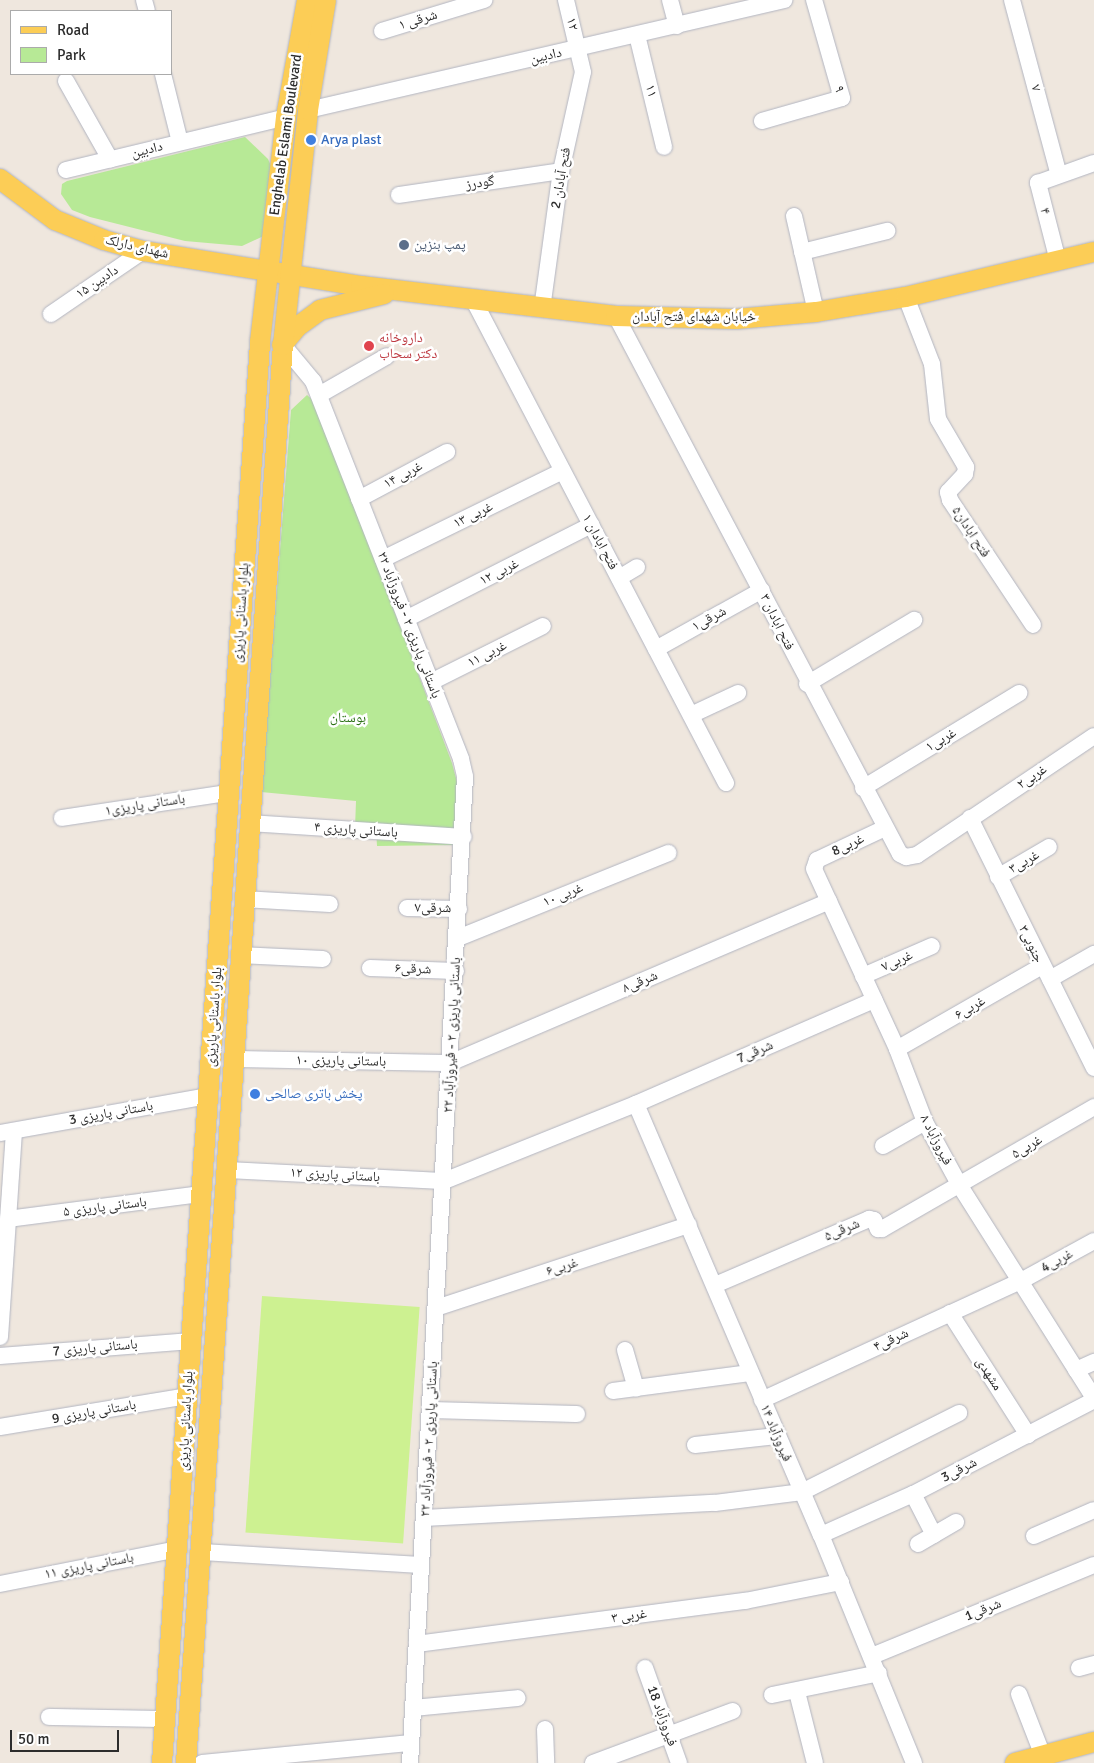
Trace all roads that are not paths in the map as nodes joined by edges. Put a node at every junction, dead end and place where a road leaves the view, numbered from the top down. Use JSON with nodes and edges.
{"nodes":[{"id":1,"x":307,"y":0,"type":"edge"},
{"id":2,"x":326,"y":0,"type":"edge"},
{"id":3,"x":484,"y":0,"type":"edge"},
{"id":4,"x":566,"y":0,"type":"edge"},
{"id":5,"x":670,"y":0,"type":"edge"},
{"id":6,"x":784,"y":0,"type":"edge"},
{"id":7,"x":814,"y":0,"type":"edge"},
{"id":8,"x":1012,"y":0,"type":"edge"},
{"id":9,"x":677,"y":26,"type":"junction"},
{"id":10,"x":382,"y":31,"type":"dead end"},
{"id":11,"x":637,"y":35,"type":"junction"},
{"id":12,"x":578,"y":49,"type":"junction"},
{"id":13,"x":162,"y":75,"type":"edge"},
{"id":14,"x":66,"y":81,"type":"dead end"},
{"id":15,"x":308,"y":110,"type":"junction"},
{"id":16,"x":286,"y":116,"type":"junction"},
{"id":17,"x":762,"y":121,"type":"dead end"},
{"id":18,"x":180,"y":142,"type":"junction"},
{"id":19,"x":664,"y":147,"type":"dead end"},
{"id":20,"x":110,"y":159,"type":"junction"},
{"id":21,"x":1094,"y":163,"type":"edge"},
{"id":22,"x":66,"y":170,"type":"dead end"},
{"id":23,"x":561,"y":171,"type":"junction"},
{"id":24,"x":1059,"y":175,"type":"junction"},
{"id":25,"x":3,"y":184,"type":"edge"},
{"id":26,"x":399,"y":195,"type":"dead end"},
{"id":27,"x":794,"y":216,"type":"dead end"},
{"id":28,"x":887,"y":231,"type":"dead end"},
{"id":29,"x":143,"y":250,"type":"junction"},
{"id":30,"x":802,"y":252,"type":"junction"},
{"id":31,"x":1093,"y":254,"type":"edge"},
{"id":32,"x":1058,"y":261,"type":"junction"},
{"id":33,"x":267,"y":271,"type":"junction"},
{"id":34,"x":289,"y":274,"type":"junction"},
{"id":35,"x":400,"y":291,"type":"junction"},
{"id":36,"x":906,"y":298,"type":"junction"},
{"id":37,"x":474,"y":301,"type":"junction"},
{"id":38,"x":542,"y":309,"type":"junction"},
{"id":39,"x":816,"y":312,"type":"junction"},
{"id":40,"x":51,"y":314,"type":"dead end"},
{"id":41,"x":616,"y":316,"type":"junction"},
{"id":42,"x":260,"y":342,"type":"junction"},
{"id":43,"x":283,"y":345,"type":"junction"},
{"id":44,"x":387,"y":356,"type":"dead end"},
{"id":45,"x":319,"y":396,"type":"junction"},
{"id":46,"x":447,"y":452,"type":"dead end"},
{"id":47,"x":563,"y":472,"type":"junction"},
{"id":48,"x":359,"y":499,"type":"junction"},
{"id":49,"x":591,"y":525,"type":"junction"},
{"id":50,"x":383,"y":559,"type":"junction"},
{"id":51,"x":637,"y":567,"type":"dead end"},
{"id":52,"x":619,"y":578,"type":"junction"},
{"id":53,"x":762,"y":590,"type":"junction"},
{"id":54,"x":406,"y":619,"type":"junction"},
{"id":55,"x":914,"y":620,"type":"dead end"},
{"id":56,"x":1033,"y":625,"type":"dead end"},
{"id":57,"x":543,"y":626,"type":"dead end"},
{"id":58,"x":656,"y":649,"type":"junction"},
{"id":59,"x":431,"y":682,"type":"junction"},
{"id":60,"x":807,"y":684,"type":"junction"},
{"id":61,"x":738,"y":693,"type":"dead end"},
{"id":62,"x":1019,"y":693,"type":"dead end"},
{"id":63,"x":691,"y":715,"type":"junction"},
{"id":64,"x":1094,"y":736,"type":"edge"},
{"id":65,"x":726,"y":783,"type":"dead end"},
{"id":66,"x":864,"y":788,"type":"junction"},
{"id":67,"x":228,"y":793,"type":"junction"},
{"id":68,"x":62,"y":818,"type":"dead end"},
{"id":69,"x":970,"y":818,"type":"junction"},
{"id":70,"x":249,"y":823,"type":"junction"},
{"id":71,"x":885,"y":828,"type":"junction"},
{"id":72,"x":464,"y":837,"type":"junction"},
{"id":73,"x":1049,"y":848,"type":"dead end"},
{"id":74,"x":668,"y":852,"type":"dead end"},
{"id":75,"x":813,"y":864,"type":"joint"},
{"id":76,"x":998,"y":876,"type":"junction"},
{"id":77,"x":243,"y":899,"type":"junction"},
{"id":78,"x":829,"y":901,"type":"junction"},
{"id":79,"x":330,"y":904,"type":"dead end"},
{"id":80,"x":407,"y":908,"type":"dead end"},
{"id":81,"x":459,"y":909,"type":"junction"},
{"id":82,"x":458,"y":938,"type":"junction"},
{"id":83,"x":932,"y":946,"type":"dead end"},
{"id":84,"x":1094,"y":954,"type":"edge"},
{"id":85,"x":239,"y":955,"type":"junction"},
{"id":86,"x":323,"y":959,"type":"dead end"},
{"id":87,"x":370,"y":968,"type":"dead end"},
{"id":88,"x":456,"y":971,"type":"junction"},
{"id":89,"x":1046,"y":972,"type":"junction"},
{"id":90,"x":863,"y":976,"type":"junction"},
{"id":91,"x":874,"y":1000,"type":"junction"},
{"id":92,"x":897,"y":1049,"type":"junction"},
{"id":93,"x":232,"y":1059,"type":"junction"},
{"id":94,"x":450,"y":1063,"type":"junction"},
{"id":95,"x":1093,"y":1064,"type":"edge"},
{"id":96,"x":208,"y":1096,"type":"junction"},
{"id":97,"x":636,"y":1104,"type":"junction"},
{"id":98,"x":1094,"y":1107,"type":"edge"},
{"id":99,"x":925,"y":1122,"type":"junction"},
{"id":100,"x":7,"y":1132,"type":"edge"},
{"id":101,"x":883,"y":1146,"type":"dead end"},
{"id":102,"x":226,"y":1170,"type":"junction"},
{"id":103,"x":444,"y":1181,"type":"junction"},
{"id":104,"x":960,"y":1186,"type":"junction"},
{"id":105,"x":201,"y":1194,"type":"junction"},
{"id":106,"x":8,"y":1219,"type":"junction"},
{"id":107,"x":689,"y":1225,"type":"junction"},
{"id":108,"x":1094,"y":1241,"type":"edge"},
{"id":109,"x":1021,"y":1281,"type":"junction"},
{"id":110,"x":715,"y":1284,"type":"junction"},
{"id":111,"x":2,"y":1285,"type":"edge"},
{"id":112,"x":436,"y":1308,"type":"junction"},
{"id":113,"x":950,"y":1314,"type":"junction"},
{"id":114,"x":0,"y":1337,"type":"edge"},
{"id":115,"x":191,"y":1341,"type":"junction"},
{"id":116,"x":625,"y":1350,"type":"dead end"},
{"id":117,"x":0,"y":1356,"type":"edge"},
{"id":118,"x":1094,"y":1362,"type":"edge"},
{"id":119,"x":1076,"y":1370,"type":"junction"},
{"id":120,"x":750,"y":1373,"type":"junction"},
{"id":121,"x":636,"y":1388,"type":"junction"},
{"id":122,"x":613,"y":1391,"type":"dead end"},
{"id":123,"x":188,"y":1396,"type":"junction"},
{"id":124,"x":1094,"y":1399,"type":"edge"},
{"id":125,"x":762,"y":1400,"type":"junction"},
{"id":126,"x":430,"y":1410,"type":"junction"},
{"id":127,"x":959,"y":1413,"type":"dead end"},
{"id":128,"x":577,"y":1414,"type":"dead end"},
{"id":129,"x":0,"y":1427,"type":"edge"},
{"id":130,"x":1028,"y":1435,"type":"junction"},
{"id":131,"x":777,"y":1436,"type":"junction"},
{"id":132,"x":694,"y":1445,"type":"dead end"},
{"id":133,"x":802,"y":1492,"type":"junction"},
{"id":134,"x":912,"y":1494,"type":"junction"},
{"id":135,"x":1094,"y":1510,"type":"edge"},
{"id":136,"x":424,"y":1518,"type":"junction"},
{"id":137,"x":956,"y":1522,"type":"dead end"},
{"id":138,"x":821,"y":1535,"type":"junction"},
{"id":139,"x":934,"y":1535,"type":"junction"},
{"id":140,"x":1034,"y":1536,"type":"dead end"},
{"id":141,"x":918,"y":1544,"type":"dead end"},
{"id":142,"x":179,"y":1549,"type":"junction"},
{"id":143,"x":202,"y":1552,"type":"junction"},
{"id":144,"x":421,"y":1565,"type":"junction"},
{"id":145,"x":1094,"y":1565,"type":"edge"},
{"id":146,"x":841,"y":1582,"type":"junction"},
{"id":147,"x":0,"y":1584,"type":"edge"},
{"id":148,"x":417,"y":1644,"type":"junction"},
{"id":149,"x":872,"y":1656,"type":"junction"},
{"id":150,"x":645,"y":1668,"type":"dead end"},
{"id":151,"x":879,"y":1672,"type":"junction"},
{"id":152,"x":797,"y":1692,"type":"junction"},
{"id":153,"x":1019,"y":1694,"type":"dead end"},
{"id":154,"x":772,"y":1695,"type":"dead end"},
{"id":155,"x":518,"y":1698,"type":"dead end"},
{"id":156,"x":413,"y":1708,"type":"junction"},
{"id":157,"x":732,"y":1711,"type":"dead end"},
{"id":158,"x":49,"y":1717,"type":"dead end"},
{"id":159,"x":165,"y":1720,"type":"junction"},
{"id":160,"x":545,"y":1728,"type":"dead end"},
{"id":161,"x":670,"y":1735,"type":"junction"},
{"id":162,"x":1094,"y":1742,"type":"edge"},
{"id":163,"x":411,"y":1743,"type":"junction"},
{"id":164,"x":1043,"y":1756,"type":"junction"},
{"id":165,"x":162,"y":1763,"type":"edge"},
{"id":166,"x":186,"y":1763,"type":"edge"},
{"id":167,"x":202,"y":1763,"type":"edge"},
{"id":168,"x":410,"y":1763,"type":"edge"},
{"id":169,"x":546,"y":1763,"type":"edge"},
{"id":170,"x":593,"y":1763,"type":"edge"},
{"id":171,"x":679,"y":1763,"type":"edge"},
{"id":172,"x":815,"y":1763,"type":"edge"},
{"id":173,"x":914,"y":1763,"type":"edge"},
{"id":174,"x":1015,"y":1763,"type":"edge"}],
"edges":[{"from":1,"to":16,"type":"main road","name":"Enghelab Eslami Boulevard"},
{"from":2,"to":15,"type":"main road","name":"Enghelab Eslami Boulevard"},
{"from":3,"to":10,"type":"street","name":"۱ شرقی"},
{"from":4,"to":12,"type":"street","name":"۱۲"},
{"from":5,"to":9,"type":"street"},
{"from":6,"to":9,"type":"street","name":"دادبین"},
{"from":7,"to":17,"type":"street","name":"۹"},
{"from":8,"to":24,"type":"street","name":"۷"},
{"from":9,"to":11,"type":"street","name":"دادبین"},
{"from":11,"to":12,"type":"street","name":"دادبین"},
{"from":11,"to":19,"type":"street","name":"۱۱"},
{"from":12,"to":15,"type":"street","name":"دادبین"},
{"from":12,"to":23,"type":"street","name":"فتح آبادان 2"},
{"from":13,"to":18,"type":"street"},
{"from":14,"to":20,"type":"street"},
{"from":15,"to":34,"type":"main road","name":"Enghelab Eslami Boulevard"},
{"from":16,"to":18,"type":"street","name":"دادبین"},
{"from":16,"to":33,"type":"main road","name":"Enghelab Eslami Boulevard"},
{"from":18,"to":20,"type":"street","name":"دادبین"},
{"from":20,"to":22,"type":"street","name":"دادبین"},
{"from":21,"to":24,"type":"street"},
{"from":23,"to":26,"type":"street","name":"گودرز"},
{"from":23,"to":38,"type":"street","name":"فتح آبادان 2"},
{"from":24,"to":32,"type":"street","name":"۴"},
{"from":25,"to":29,"type":"main road","name":"شهدای دارلک"},
{"from":27,"to":30,"type":"street"},
{"from":28,"to":30,"type":"street"},
{"from":29,"to":33,"type":"main road","name":"شهدای دارلک"},
{"from":29,"to":40,"type":"street","name":"دادبین ۱۵"},
{"from":30,"to":39,"type":"street"},
{"from":31,"to":32,"type":"main road","name":"خیابان شهدای فتح آبادان"},
{"from":32,"to":36,"type":"main road","name":"خیابان شهدای فتح آبادان"},
{"from":33,"to":34,"type":"main road","name":"شهدای دارلک"},
{"from":33,"to":42,"type":"main road","name":"بلوار باستانی پاریزی"},
{"from":34,"to":35,"type":"main road","name":"خیابان شهدای فتح آبادان"},
{"from":34,"to":43,"type":"main road","name":"بلوار باستانی پاریزی"},
{"from":35,"to":37,"type":"main road","name":"خیابان شهدای فتح آبادان"},
{"from":35,"to":43,"type":"main road"},
{"from":36,"to":39,"type":"main road","name":"خیابان شهدای فتح آبادان"},
{"from":36,"to":56,"type":"street","name":"فتح ابادان۵"},
{"from":37,"to":38,"type":"main road","name":"خیابان شهدای فتح آبادان"},
{"from":37,"to":47,"type":"street","name":"فتح ابادان ۱"},
{"from":38,"to":41,"type":"main road","name":"خیابان شهدای فتح آبادان"},
{"from":39,"to":41,"type":"main road","name":"خیابان شهدای فتح آبادان"},
{"from":41,"to":53,"type":"street","name":"فتح ابادان ۳"},
{"from":42,"to":43,"type":"main road"},
{"from":42,"to":67,"type":"main road","name":"بلوار باستانی پاریزی"},
{"from":43,"to":45,"type":"street","name":"باستانی پاریزی ۲ - فیروزآباد ۲۲"},
{"from":43,"to":70,"type":"main road","name":"بلوار باستانی پاریزی"},
{"from":44,"to":45,"type":"street"},
{"from":45,"to":48,"type":"street","name":"باستانی پاریزی ۲ - فیروزآباد ۲۲"},
{"from":46,"to":48,"type":"street","name":"غربی ۱۴"},
{"from":47,"to":49,"type":"street","name":"فتح ابادان ۱"},
{"from":47,"to":50,"type":"street","name":"غربی ۱۳"},
{"from":48,"to":50,"type":"street","name":"باستانی پاریزی ۲ - فیروزآباد ۲۲"},
{"from":49,"to":52,"type":"street","name":"فتح ابادان ۱"},
{"from":49,"to":54,"type":"street","name":"غربی ۱۲"},
{"from":50,"to":54,"type":"street","name":"باستانی پاریزی ۲ - فیروزآباد ۲۲"},
{"from":51,"to":52,"type":"street"},
{"from":52,"to":58,"type":"street","name":"فتح ابادان ۱"},
{"from":53,"to":58,"type":"street","name":"شرقی۱"},
{"from":53,"to":60,"type":"street","name":"فتح ابادان ۳"},
{"from":54,"to":59,"type":"street","name":"باستانی پاریزی ۲ - فیروزآباد ۲۲"},
{"from":55,"to":60,"type":"street"},
{"from":57,"to":59,"type":"street","name":"غربی ۱۱"},
{"from":58,"to":63,"type":"street","name":"فتح ابادان ۱"},
{"from":59,"to":72,"type":"street","name":"باستانی پاریزی ۲ - فیروزآباد ۲۲"},
{"from":60,"to":66,"type":"street","name":"فتح ابادان ۳"},
{"from":61,"to":63,"type":"street"},
{"from":62,"to":66,"type":"street","name":"غربی۱"},
{"from":63,"to":65,"type":"street","name":"فتح ابادان ۱"},
{"from":64,"to":69,"type":"street","name":"غربی۲"},
{"from":66,"to":71,"type":"street","name":"فتح ابادان ۳"},
{"from":67,"to":68,"type":"street","name":"باستانی پاریزی۱"},
{"from":67,"to":96,"type":"main road","name":"بلوار باستانی پاریزی"},
{"from":69,"to":71,"type":"street","name":"فتح ابادان ۳"},
{"from":69,"to":76,"type":"street","name":"جنوبی۳"},
{"from":70,"to":72,"type":"street","name":"باستانی پاریزی ۴"},
{"from":70,"to":77,"type":"main road","name":"بلوار باستانی پاریزی"},
{"from":71,"to":75,"type":"street","name":"غربی8"},
{"from":72,"to":81,"type":"street","name":"باستانی پاریزی ۲ - فیروزآباد ۲۲"},
{"from":73,"to":76,"type":"street","name":"غربی۳"},
{"from":74,"to":82,"type":"street","name":"غربی ۱۰"},
{"from":75,"to":78,"type":"street","name":"فیروزآباد ۸"},
{"from":76,"to":89,"type":"street","name":"جنوبی۳"},
{"from":77,"to":79,"type":"street"},
{"from":77,"to":85,"type":"main road","name":"بلوار باستانی پاریزی"},
{"from":78,"to":90,"type":"street","name":"فیروزآباد ۸"},
{"from":78,"to":94,"type":"street","name":"شرقی۸"},
{"from":80,"to":81,"type":"street","name":"شرقی۷"},
{"from":81,"to":82,"type":"street","name":"باستانی پاریزی ۲ - فیروزآباد ۲۲"},
{"from":82,"to":88,"type":"street","name":"باستانی پاریزی ۲ - فیروزآباد ۲۲"},
{"from":83,"to":90,"type":"street","name":"غربی۷"},
{"from":84,"to":89,"type":"street"},
{"from":85,"to":86,"type":"street"},
{"from":85,"to":93,"type":"main road","name":"بلوار باستانی پاریزی"},
{"from":87,"to":88,"type":"street","name":"شرقی۶"},
{"from":88,"to":94,"type":"street","name":"باستانی پاریزی ۲ - فیروزآباد ۲۲"},
{"from":89,"to":92,"type":"street","name":"غربی۶"},
{"from":89,"to":95,"type":"street","name":"جنوبی۳"},
{"from":90,"to":91,"type":"street","name":"فیروزآباد ۸"},
{"from":91,"to":92,"type":"street","name":"فیروزآباد ۸"},
{"from":91,"to":97,"type":"street","name":"شرقی7"},
{"from":92,"to":99,"type":"street","name":"فیروزآباد ۸"},
{"from":93,"to":94,"type":"street","name":"باستانی پاریزی ۱۰"},
{"from":93,"to":102,"type":"main road","name":"بلوار باستانی پاریزی"},
{"from":94,"to":103,"type":"street","name":"باستانی پاریزی ۲ - فیروزآباد ۲۲"},
{"from":96,"to":100,"type":"street","name":"باستانی پاریزی 3"},
{"from":96,"to":105,"type":"main road","name":"بلوار باستانی پاریزی"},
{"from":97,"to":103,"type":"street","name":"شرقی7"},
{"from":97,"to":107,"type":"street","name":"فیروزآباد ۱۴"},
{"from":98,"to":104,"type":"street","name":"غربی۵"},
{"from":99,"to":101,"type":"street"},
{"from":99,"to":104,"type":"street","name":"فیروزآباد ۸"},
{"from":100,"to":106,"type":"street"},
{"from":102,"to":103,"type":"street","name":"باستانی پاریزی ۱۲"},
{"from":102,"to":143,"type":"main road","name":"بلوار باستانی پاریزی"},
{"from":103,"to":112,"type":"street","name":"باستانی پاریزی ۲ - فیروزآباد ۲۲"},
{"from":104,"to":109,"type":"street","name":"فیروزآباد ۸"},
{"from":104,"to":110,"type":"street","name":"شرقی۵"},
{"from":105,"to":106,"type":"street","name":"باستانی پاریزی ۵"},
{"from":105,"to":115,"type":"main road","name":"بلوار باستانی پاریزی"},
{"from":106,"to":111,"type":"street"},
{"from":107,"to":110,"type":"street","name":"فیروزآباد ۱۴"},
{"from":107,"to":112,"type":"street","name":"غربی۶"},
{"from":108,"to":109,"type":"street","name":"غربی4"},
{"from":109,"to":113,"type":"street","name":"شرقی۴"},
{"from":109,"to":119,"type":"street","name":"فیروزآباد ۸"},
{"from":110,"to":120,"type":"street","name":"فیروزآباد ۱۴"},
{"from":111,"to":114,"type":"street"},
{"from":112,"to":126,"type":"street","name":"باستانی پاریزی ۲ - فیروزآباد ۲۲"},
{"from":113,"to":125,"type":"street","name":"شرقی۴"},
{"from":113,"to":130,"type":"street","name":"مشهدی"},
{"from":115,"to":117,"type":"street","name":"باستانی پاریزی 7"},
{"from":115,"to":123,"type":"main road","name":"بلوار باستانی پاریزی"},
{"from":116,"to":121,"type":"street"},
{"from":118,"to":119,"type":"street"},
{"from":119,"to":124,"type":"street","name":"فیروزآباد ۸"},
{"from":120,"to":121,"type":"street"},
{"from":120,"to":125,"type":"street","name":"فیروزآباد ۱۴"},
{"from":121,"to":122,"type":"street"},
{"from":123,"to":129,"type":"street","name":"باستانی پاریزی 9"},
{"from":123,"to":142,"type":"main road","name":"بلوار باستانی پاریزی"},
{"from":124,"to":130,"type":"street","name":"شرقی3"},
{"from":125,"to":131,"type":"street","name":"فیروزآباد ۱۴"},
{"from":126,"to":128,"type":"street"},
{"from":126,"to":136,"type":"street","name":"باستانی پاریزی ۲ - فیروزآباد ۲۲"},
{"from":127,"to":133,"type":"street"},
{"from":130,"to":134,"type":"street","name":"شرقی3"},
{"from":131,"to":132,"type":"street"},
{"from":131,"to":133,"type":"street","name":"فیروزآباد ۱۴"},
{"from":133,"to":136,"type":"street"},
{"from":133,"to":138,"type":"street","name":"فیروزآباد ۱۴"},
{"from":134,"to":138,"type":"street","name":"شرقی3"},
{"from":134,"to":139,"type":"street"},
{"from":135,"to":140,"type":"street"},
{"from":136,"to":144,"type":"street","name":"باستانی پاریزی ۲ - فیروزآباد ۲۲"},
{"from":137,"to":139,"type":"street"},
{"from":138,"to":146,"type":"street","name":"فیروزآباد ۱۴"},
{"from":139,"to":141,"type":"street"},
{"from":142,"to":147,"type":"street","name":"باستانی پاریزی ۱۱"},
{"from":142,"to":159,"type":"main road","name":"بلوار باستانی پاریزی"},
{"from":143,"to":144,"type":"street"},
{"from":143,"to":166,"type":"main road","name":"بلوار باستانی پاریزی"},
{"from":144,"to":148,"type":"street","name":"باستانی پاریزی ۲ - فیروزآباد ۲۲"},
{"from":145,"to":149,"type":"street","name":"شرقی1"},
{"from":146,"to":148,"type":"street","name":"غربی ۳"},
{"from":146,"to":149,"type":"street","name":"فیروزآباد ۱۴"},
{"from":148,"to":156,"type":"street","name":"باستانی پاریزی ۲ - فیروزآباد ۲۲"},
{"from":149,"to":151,"type":"street","name":"فیروزآباد ۱۴"},
{"from":150,"to":161,"type":"street","name":"فیروزآباد 18"},
{"from":151,"to":152,"type":"street"},
{"from":151,"to":173,"type":"street","name":"فیروزآباد ۱۴"},
{"from":152,"to":154,"type":"street"},
{"from":152,"to":172,"type":"street"},
{"from":153,"to":164,"type":"street"},
{"from":155,"to":156,"type":"street"},
{"from":156,"to":163,"type":"street","name":"باستانی پاریزی ۲ - فیروزآباد ۲۲"},
{"from":157,"to":161,"type":"street"},
{"from":158,"to":159,"type":"street"},
{"from":159,"to":165,"type":"main road","name":"بلوار باستانی پاریزی"},
{"from":160,"to":169,"type":"street"},
{"from":161,"to":170,"type":"street"},
{"from":161,"to":171,"type":"street","name":"فیروزآباد 18"},
{"from":162,"to":164,"type":"main road"},
{"from":163,"to":167,"type":"street"},
{"from":163,"to":168,"type":"street","name":"باستانی پاریزی ۲ - فیروزآباد ۲۲"},
{"from":164,"to":174,"type":"main road"}]}
